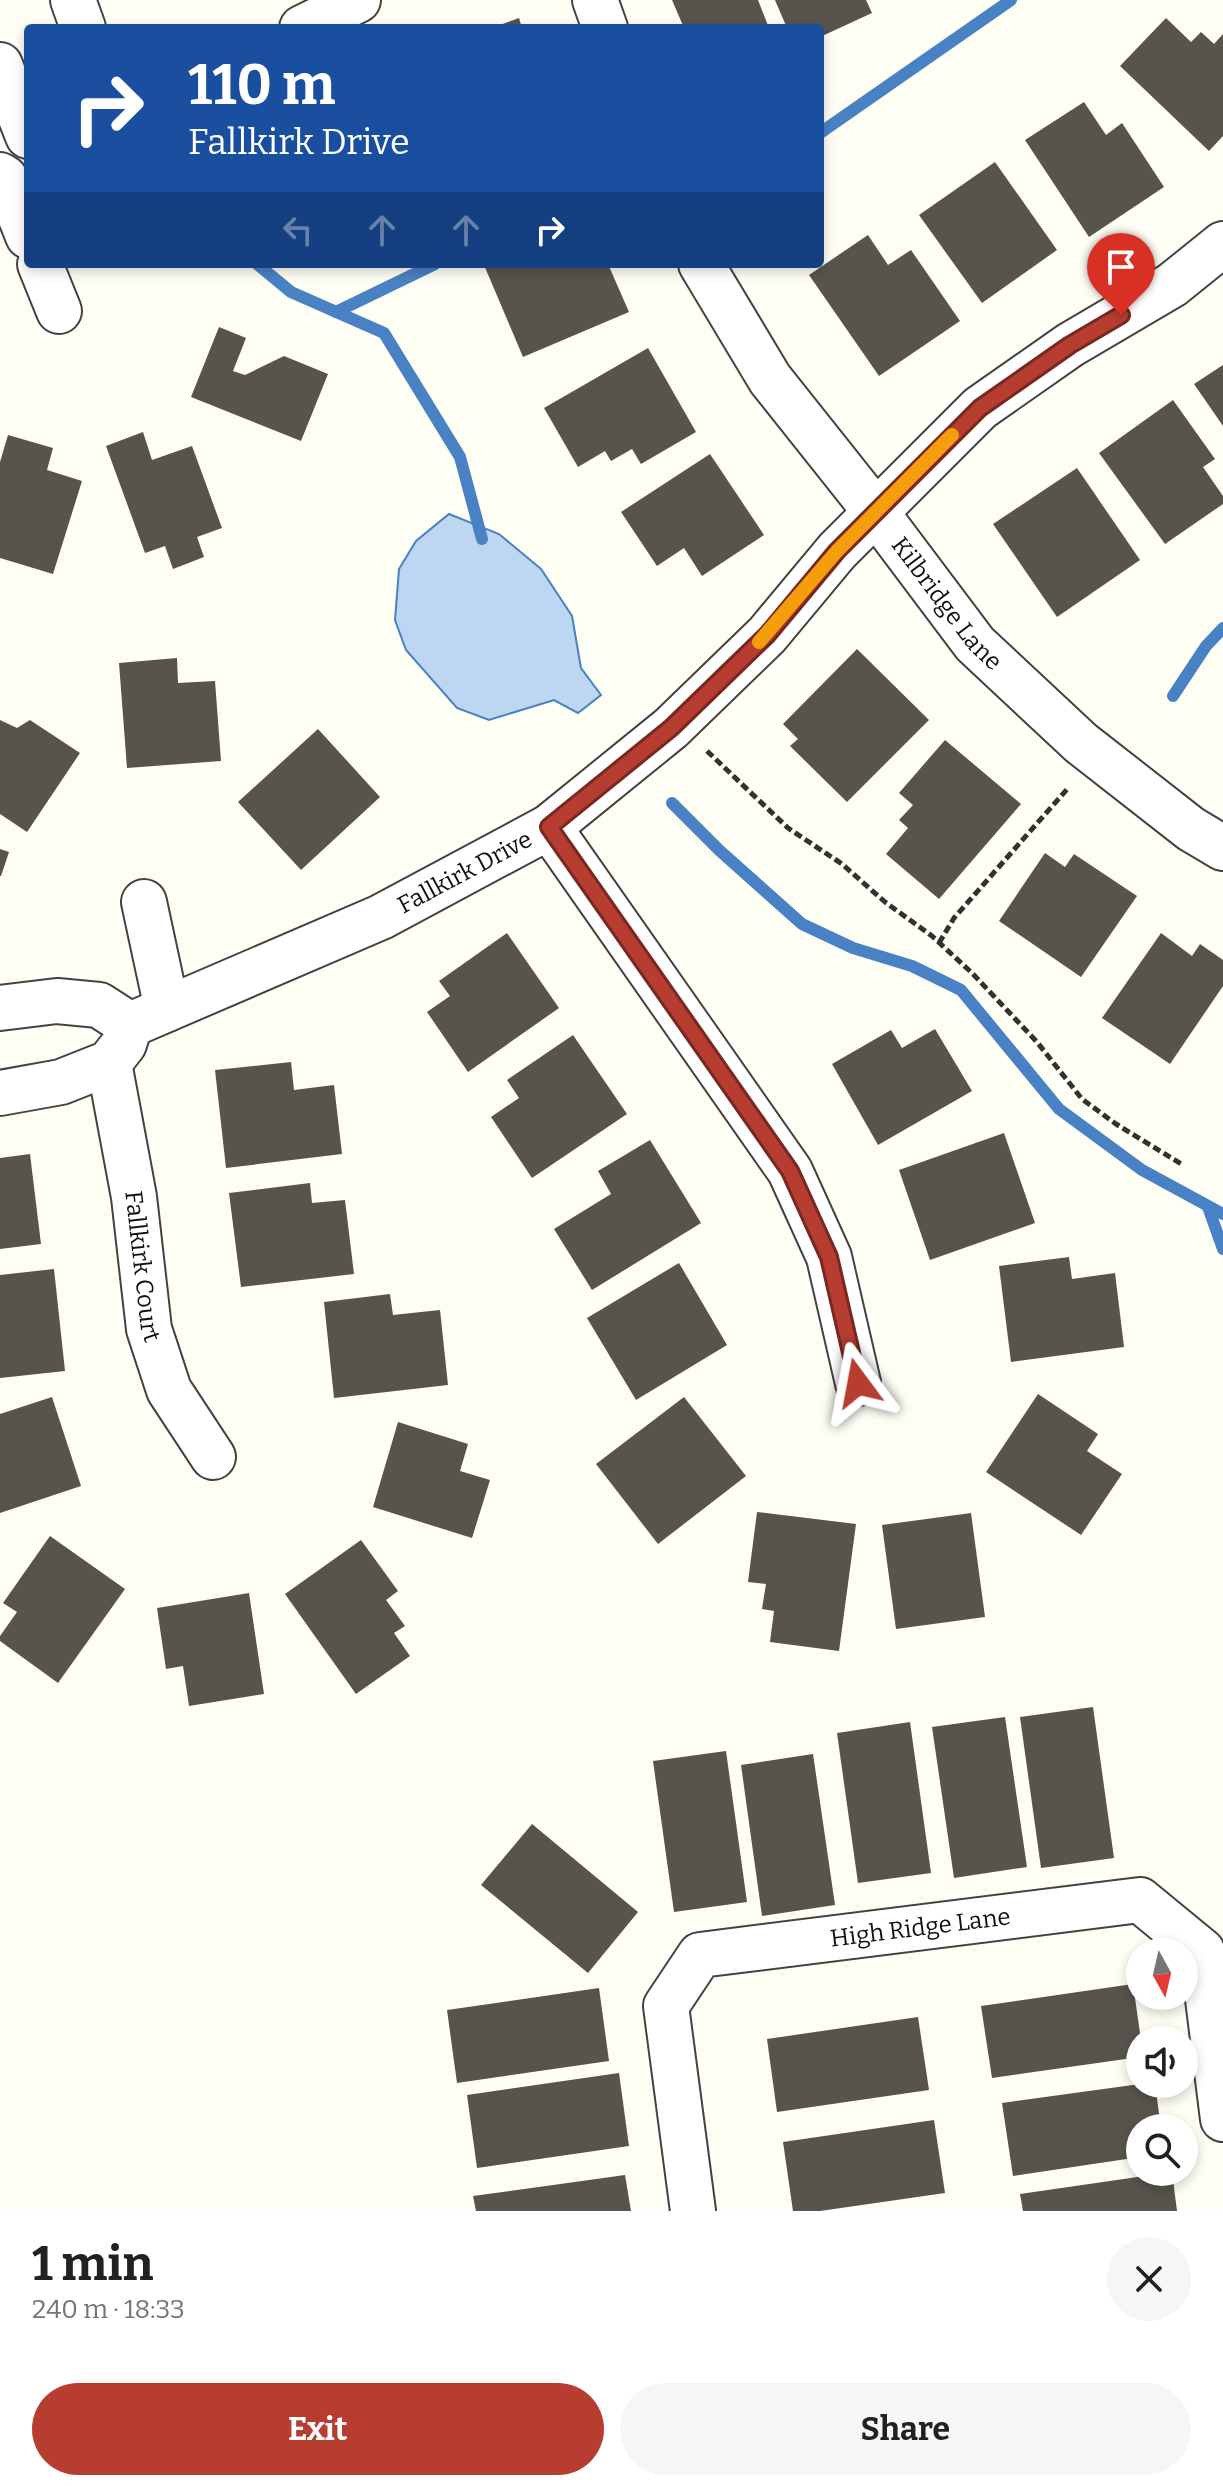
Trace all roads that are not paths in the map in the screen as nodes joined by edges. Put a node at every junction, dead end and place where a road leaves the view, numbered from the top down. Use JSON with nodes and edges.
{"nodes":[{"id":1,"x":73,"y":0,"type":"edge"},
{"id":2,"x":358,"y":0,"type":"edge"},
{"id":3,"x":595,"y":0,"type":"edge"},
{"id":4,"x":82,"y":24,"type":"edge"},
{"id":5,"x":310,"y":24,"type":"edge"},
{"id":6,"x":604,"y":24,"type":"edge"},
{"id":7,"x":0,"y":65,"type":"edge"},
{"id":8,"x":24,"y":126,"type":"edge"},
{"id":9,"x":8,"y":177,"type":"edge"},
{"id":10,"x":24,"y":224,"type":"edge"},
{"id":11,"x":1223,"y":244,"type":"edge"},
{"id":12,"x":42,"y":268,"type":"edge"},
{"id":13,"x":703,"y":268,"type":"edge"},
{"id":14,"x":59,"y":311,"type":"dead end"},
{"id":15,"x":875,"y":511,"type":"junction"},
{"id":16,"x":549,"y":827,"type":"junction"},
{"id":17,"x":1223,"y":848,"type":"edge"},
{"id":18,"x":144,"y":902,"type":"dead end"},
{"id":19,"x":0,"y":1008,"type":"edge"},
{"id":20,"x":149,"y":1017,"type":"junction"},
{"id":21,"x":109,"y":1063,"type":"junction"},
{"id":22,"x":0,"y":1093,"type":"edge"},
{"id":23,"x":858,"y":1383,"type":"dead end"},
{"id":24,"x":213,"y":1457,"type":"dead end"},
{"id":25,"x":1223,"y":2119,"type":"edge"},
{"id":26,"x":693,"y":2211,"type":"edge"}],
"edges":[{"from":1,"to":4,"type":"street"},
{"from":2,"to":5,"type":"street"},
{"from":3,"to":6,"type":"street"},
{"from":7,"to":8,"type":"street"},
{"from":9,"to":10,"type":"street"},
{"from":11,"to":15,"type":"street","name":"Fallkirk Drive"},
{"from":12,"to":14,"type":"street"},
{"from":13,"to":15,"type":"street","name":"Kilbridge Lane"},
{"from":15,"to":16,"type":"street","name":"Fallkirk Drive"},
{"from":15,"to":17,"type":"street","name":"Kilbridge Lane"},
{"from":16,"to":20,"type":"street","name":"Fallkirk Drive"},
{"from":16,"to":23,"type":"street"},
{"from":18,"to":20,"type":"street"},
{"from":19,"to":20,"type":"street"},
{"from":20,"to":21,"type":"street"},
{"from":21,"to":22,"type":"street"},
{"from":21,"to":24,"type":"street","name":"Fallkirk Court"},
{"from":25,"to":26,"type":"street","name":"High Ridge Lane"}]}
